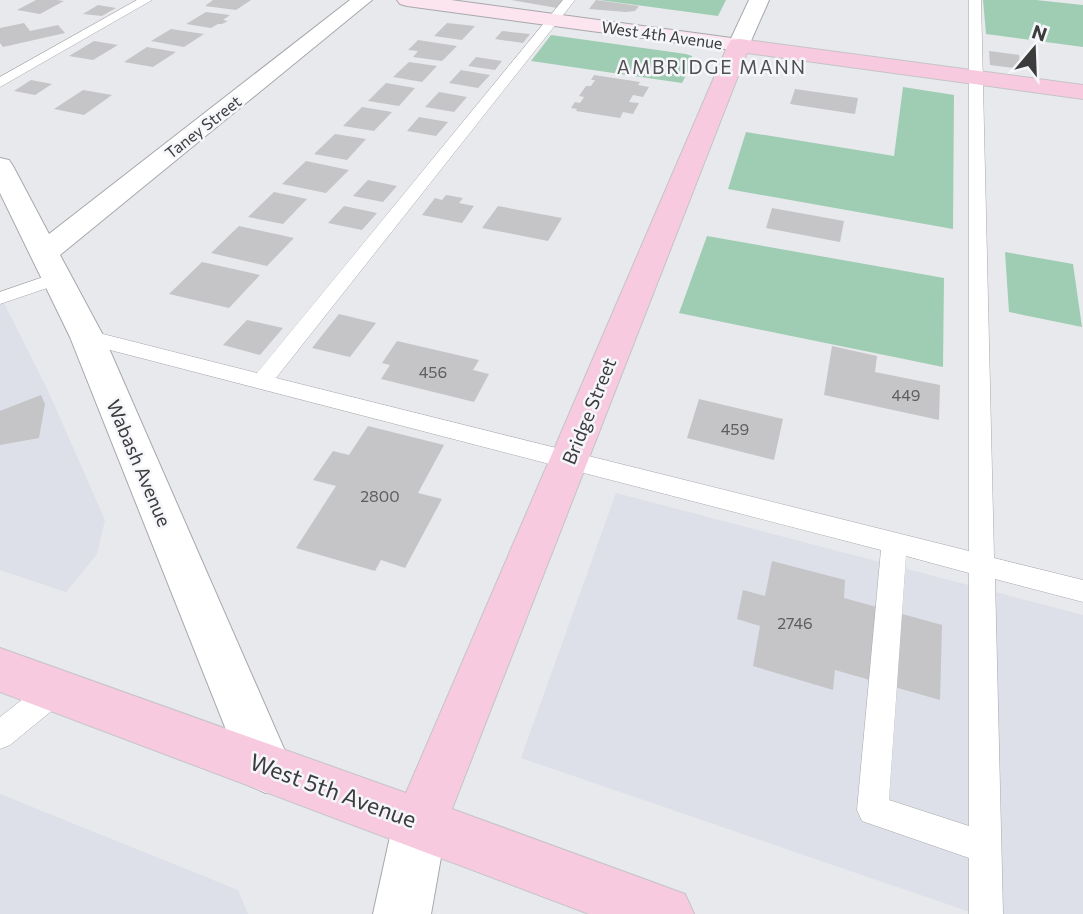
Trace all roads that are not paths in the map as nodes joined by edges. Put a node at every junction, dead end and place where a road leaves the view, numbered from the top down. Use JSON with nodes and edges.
{"nodes":[{"id":1,"x":146,"y":0,"type":"edge"},
{"id":2,"x":362,"y":0,"type":"edge"},
{"id":3,"x":407,"y":0,"type":"edge"},
{"id":4,"x":569,"y":0,"type":"edge"},
{"id":5,"x":759,"y":0,"type":"edge"},
{"id":6,"x":975,"y":0,"type":"edge"},
{"id":7,"x":552,"y":20,"type":"junction"},
{"id":8,"x":739,"y":45,"type":"junction"},
{"id":9,"x":976,"y":78,"type":"junction"},
{"id":10,"x":0,"y":83,"type":"edge"},
{"id":11,"x":1083,"y":92,"type":"edge"},
{"id":12,"x":0,"y":166,"type":"edge"},
{"id":13,"x":49,"y":267,"type":"junction"},
{"id":14,"x":0,"y":298,"type":"edge"},
{"id":15,"x":87,"y":337,"type":"junction"},
{"id":16,"x":261,"y":382,"type":"junction"},
{"id":17,"x":570,"y":460,"type":"junction"},
{"id":18,"x":894,"y":542,"type":"junction"},
{"id":19,"x":982,"y":565,"type":"junction"},
{"id":20,"x":1083,"y":591,"type":"edge"},
{"id":21,"x":0,"y":670,"type":"edge"},
{"id":22,"x":56,"y":690,"type":"junction"},
{"id":23,"x":0,"y":734,"type":"edge"},
{"id":24,"x":266,"y":766,"type":"junction"},
{"id":25,"x":420,"y":823,"type":"junction"},
{"id":26,"x":985,"y":847,"type":"junction"},
{"id":27,"x":402,"y":914,"type":"edge"},
{"id":28,"x":665,"y":914,"type":"edge"},
{"id":29,"x":986,"y":914,"type":"edge"}],
"edges":[{"from":1,"to":10,"type":"lane"},
{"from":2,"to":13,"type":"street","name":"Taney Street"},
{"from":3,"to":7,"type":"main road","name":"West 4th Avenue"},
{"from":4,"to":7,"type":"lane"},
{"from":5,"to":8,"type":"street","name":"Bridge Street"},
{"from":6,"to":9,"type":"lane"},
{"from":7,"to":8,"type":"main road","name":"West 4th Avenue"},
{"from":7,"to":16,"type":"lane"},
{"from":8,"to":9,"type":"main road","name":"West 4th Avenue"},
{"from":8,"to":17,"type":"main road","name":"Bridge Street"},
{"from":9,"to":11,"type":"main road","name":"West 4th Avenue"},
{"from":9,"to":19,"type":"lane"},
{"from":12,"to":13,"type":"street","name":"Wabash Avenue"},
{"from":13,"to":14,"type":"lane"},
{"from":13,"to":15,"type":"street","name":"Wabash Avenue"},
{"from":15,"to":16,"type":"lane"},
{"from":15,"to":24,"type":"street","name":"Wabash Avenue"},
{"from":16,"to":17,"type":"lane"},
{"from":17,"to":18,"type":"lane"},
{"from":17,"to":25,"type":"main road","name":"Bridge Street"},
{"from":18,"to":19,"type":"lane"},
{"from":18,"to":26,"type":"lane"},
{"from":19,"to":20,"type":"lane"},
{"from":19,"to":26,"type":"lane"},
{"from":21,"to":22,"type":"main road","name":"West 5th Avenue"},
{"from":22,"to":23,"type":"lane"},
{"from":22,"to":24,"type":"main road","name":"West 5th Avenue"},
{"from":24,"to":25,"type":"main road","name":"West 5th Avenue"},
{"from":25,"to":27,"type":"street"},
{"from":25,"to":28,"type":"main road","name":"West 5th Avenue"},
{"from":26,"to":29,"type":"lane"}]}
